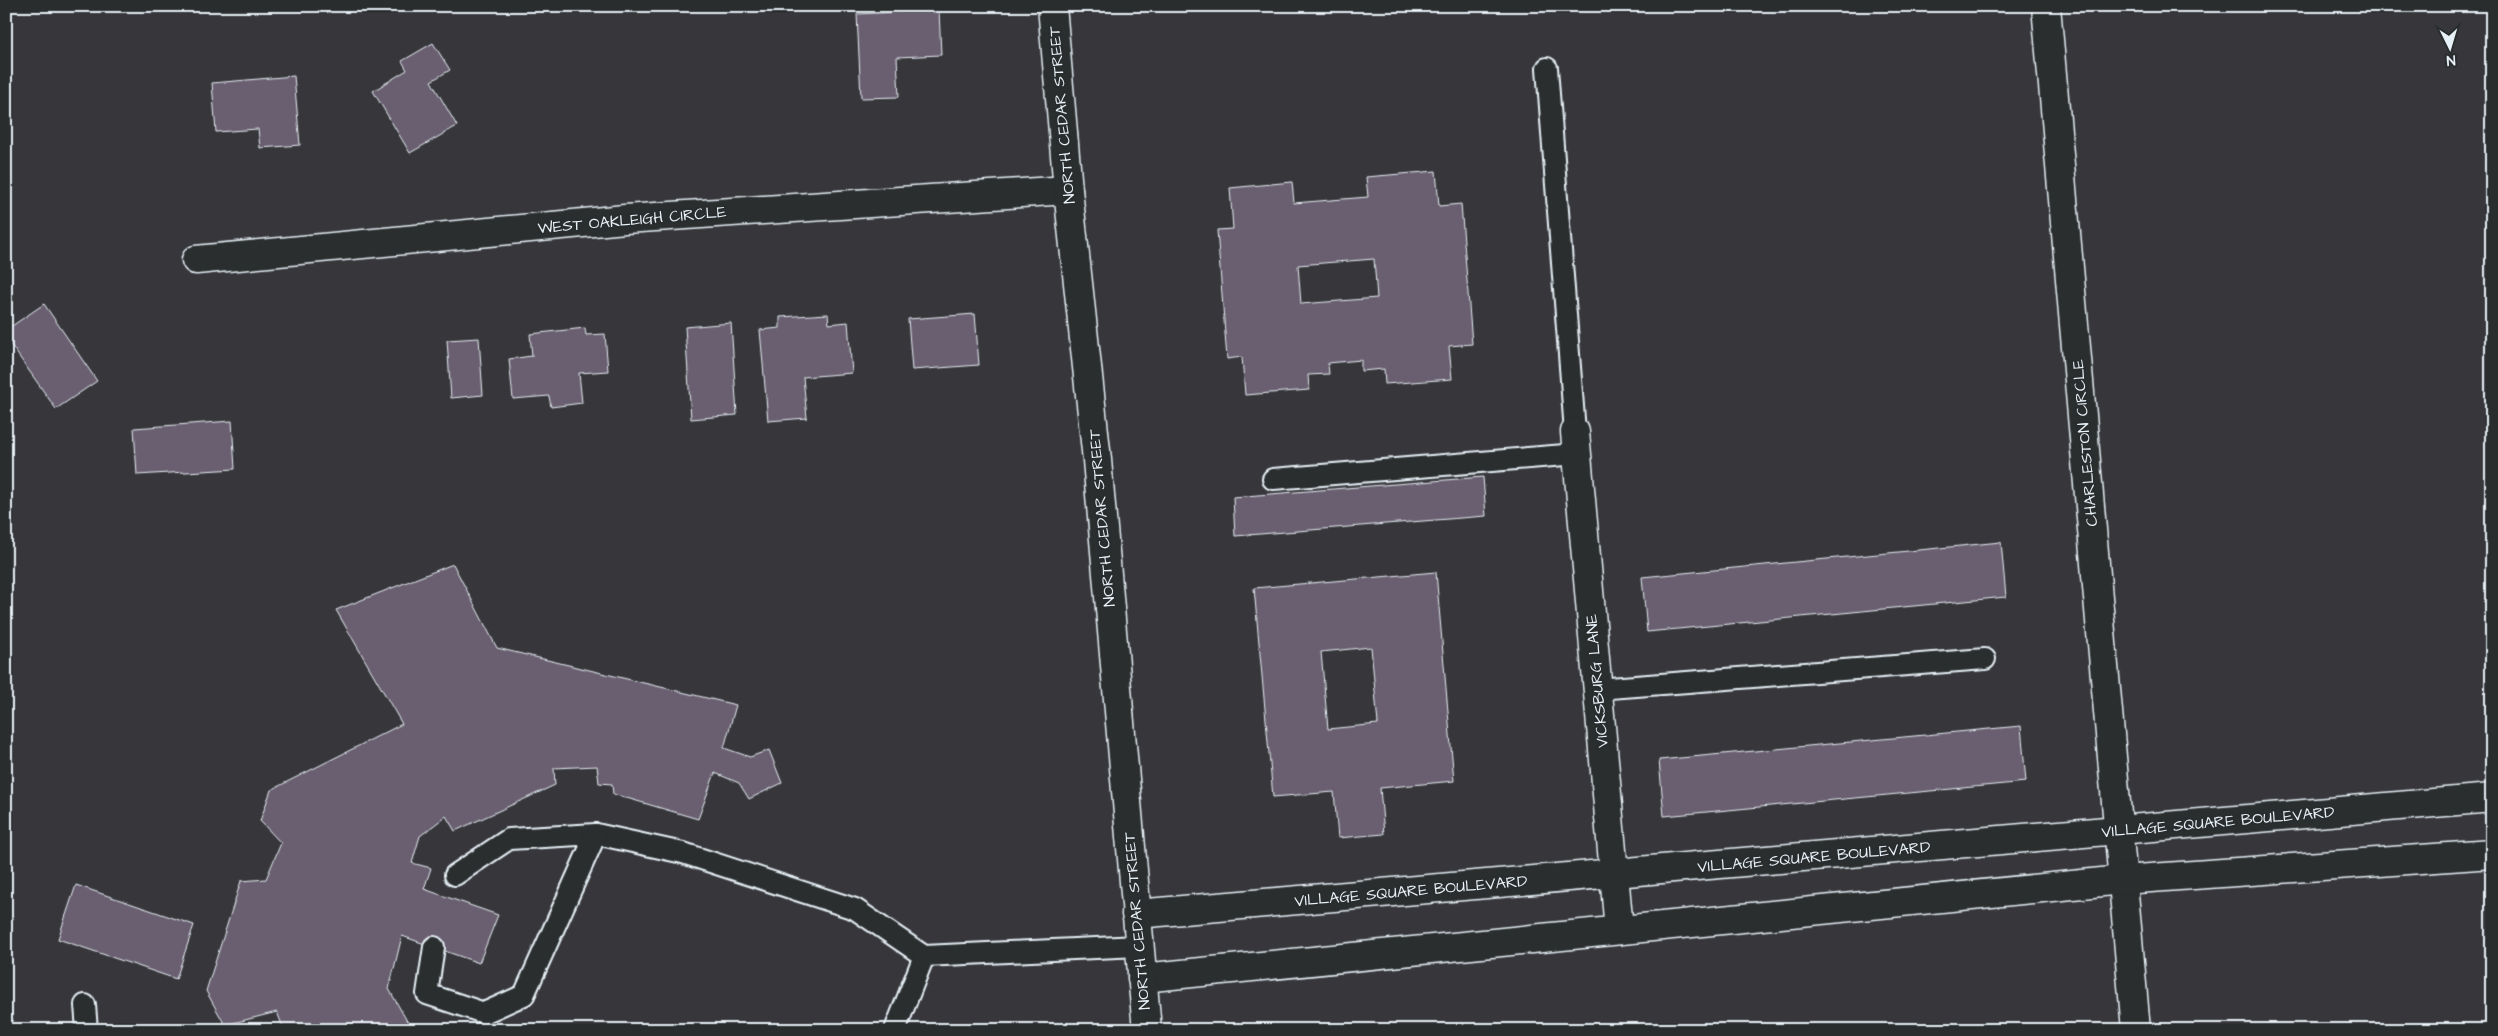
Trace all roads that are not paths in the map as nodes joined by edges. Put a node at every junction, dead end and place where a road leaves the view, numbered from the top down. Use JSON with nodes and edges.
{"nodes":[{"id":1,"x":1052,"y":6,"type":"edge"},
{"id":2,"x":2046,"y":6,"type":"edge"},
{"id":3,"x":1547,"y":68,"type":"dead end"},
{"id":4,"x":1068,"y":190,"type":"junction"},
{"id":5,"x":196,"y":260,"type":"dead end"},
{"id":6,"x":1576,"y":443,"type":"junction"},
{"id":7,"x":1273,"y":479,"type":"dead end"},
{"id":8,"x":1985,"y":659,"type":"dead end"},
{"id":9,"x":1597,"y":689,"type":"junction"},
{"id":10,"x":2492,"y":798,"type":"edge"},
{"id":11,"x":2118,"y":832,"type":"junction"},
{"id":12,"x":596,"y":834,"type":"junction"},
{"id":13,"x":2492,"y":854,"type":"edge"},
{"id":14,"x":1614,"y":874,"type":"junction"},
{"id":15,"x":455,"y":875,"type":"dead end"},
{"id":16,"x":2122,"y":880,"type":"junction"},
{"id":17,"x":1136,"y":914,"type":"junction"},
{"id":18,"x":1618,"y":930,"type":"junction"},
{"id":19,"x":1139,"y":946,"type":"junction"},
{"id":20,"x":434,"y":947,"type":"dead end"},
{"id":21,"x":924,"y":956,"type":"junction"},
{"id":22,"x":1142,"y":978,"type":"junction"},
{"id":23,"x":85,"y":1005,"type":"dead end"},
{"id":24,"x":87,"y":1030,"type":"edge"},
{"id":25,"x":895,"y":1030,"type":"edge"},
{"id":26,"x":1147,"y":1030,"type":"edge"},
{"id":27,"x":2136,"y":1030,"type":"edge"}],
"edges":[{"from":1,"to":4,"type":"street","name":"NORTH CEDAR STREET"},
{"from":2,"to":11,"type":"street","name":"CHARLESTON CIRCLE"},
{"from":3,"to":6,"type":"lane"},
{"from":4,"to":5,"type":"street","name":"WEST OAKLEIGH CIRCLE"},
{"from":4,"to":17,"type":"street","name":"NORTH CEDAR STREET"},
{"from":6,"to":7,"type":"lane"},
{"from":6,"to":9,"type":"street","name":"VICKSBURG LANE"},
{"from":8,"to":9,"type":"lane"},
{"from":9,"to":14,"type":"street","name":"VICKSBURG LANE"},
{"from":10,"to":11,"type":"street","name":"VILLAGE SQUARE BOULEVARD"},
{"from":11,"to":14,"type":"street","name":"VILLAGE SQUARE BOULEVARD"},
{"from":11,"to":16,"type":"street","name":"CHARLESTON CIRCLE"},
{"from":12,"to":15,"type":"lane"},
{"from":12,"to":20,"type":"lane"},
{"from":12,"to":21,"type":"lane"},
{"from":13,"to":16,"type":"street"},
{"from":14,"to":17,"type":"street","name":"VILLAGE SQUARE BOULEVARD"},
{"from":14,"to":18,"type":"street","name":"VICKSBURG LANE"},
{"from":16,"to":18,"type":"street"},
{"from":16,"to":27,"type":"street","name":"CHARLESTON CIRCLE"},
{"from":17,"to":19,"type":"street","name":"NORTH CEDAR STREET"},
{"from":18,"to":22,"type":"street"},
{"from":19,"to":21,"type":"lane"},
{"from":19,"to":22,"type":"street","name":"NORTH CEDAR STREET"},
{"from":21,"to":25,"type":"lane"},
{"from":22,"to":26,"type":"street","name":"NORTH CEDAR STREET"},
{"from":23,"to":24,"type":"lane"}]}
